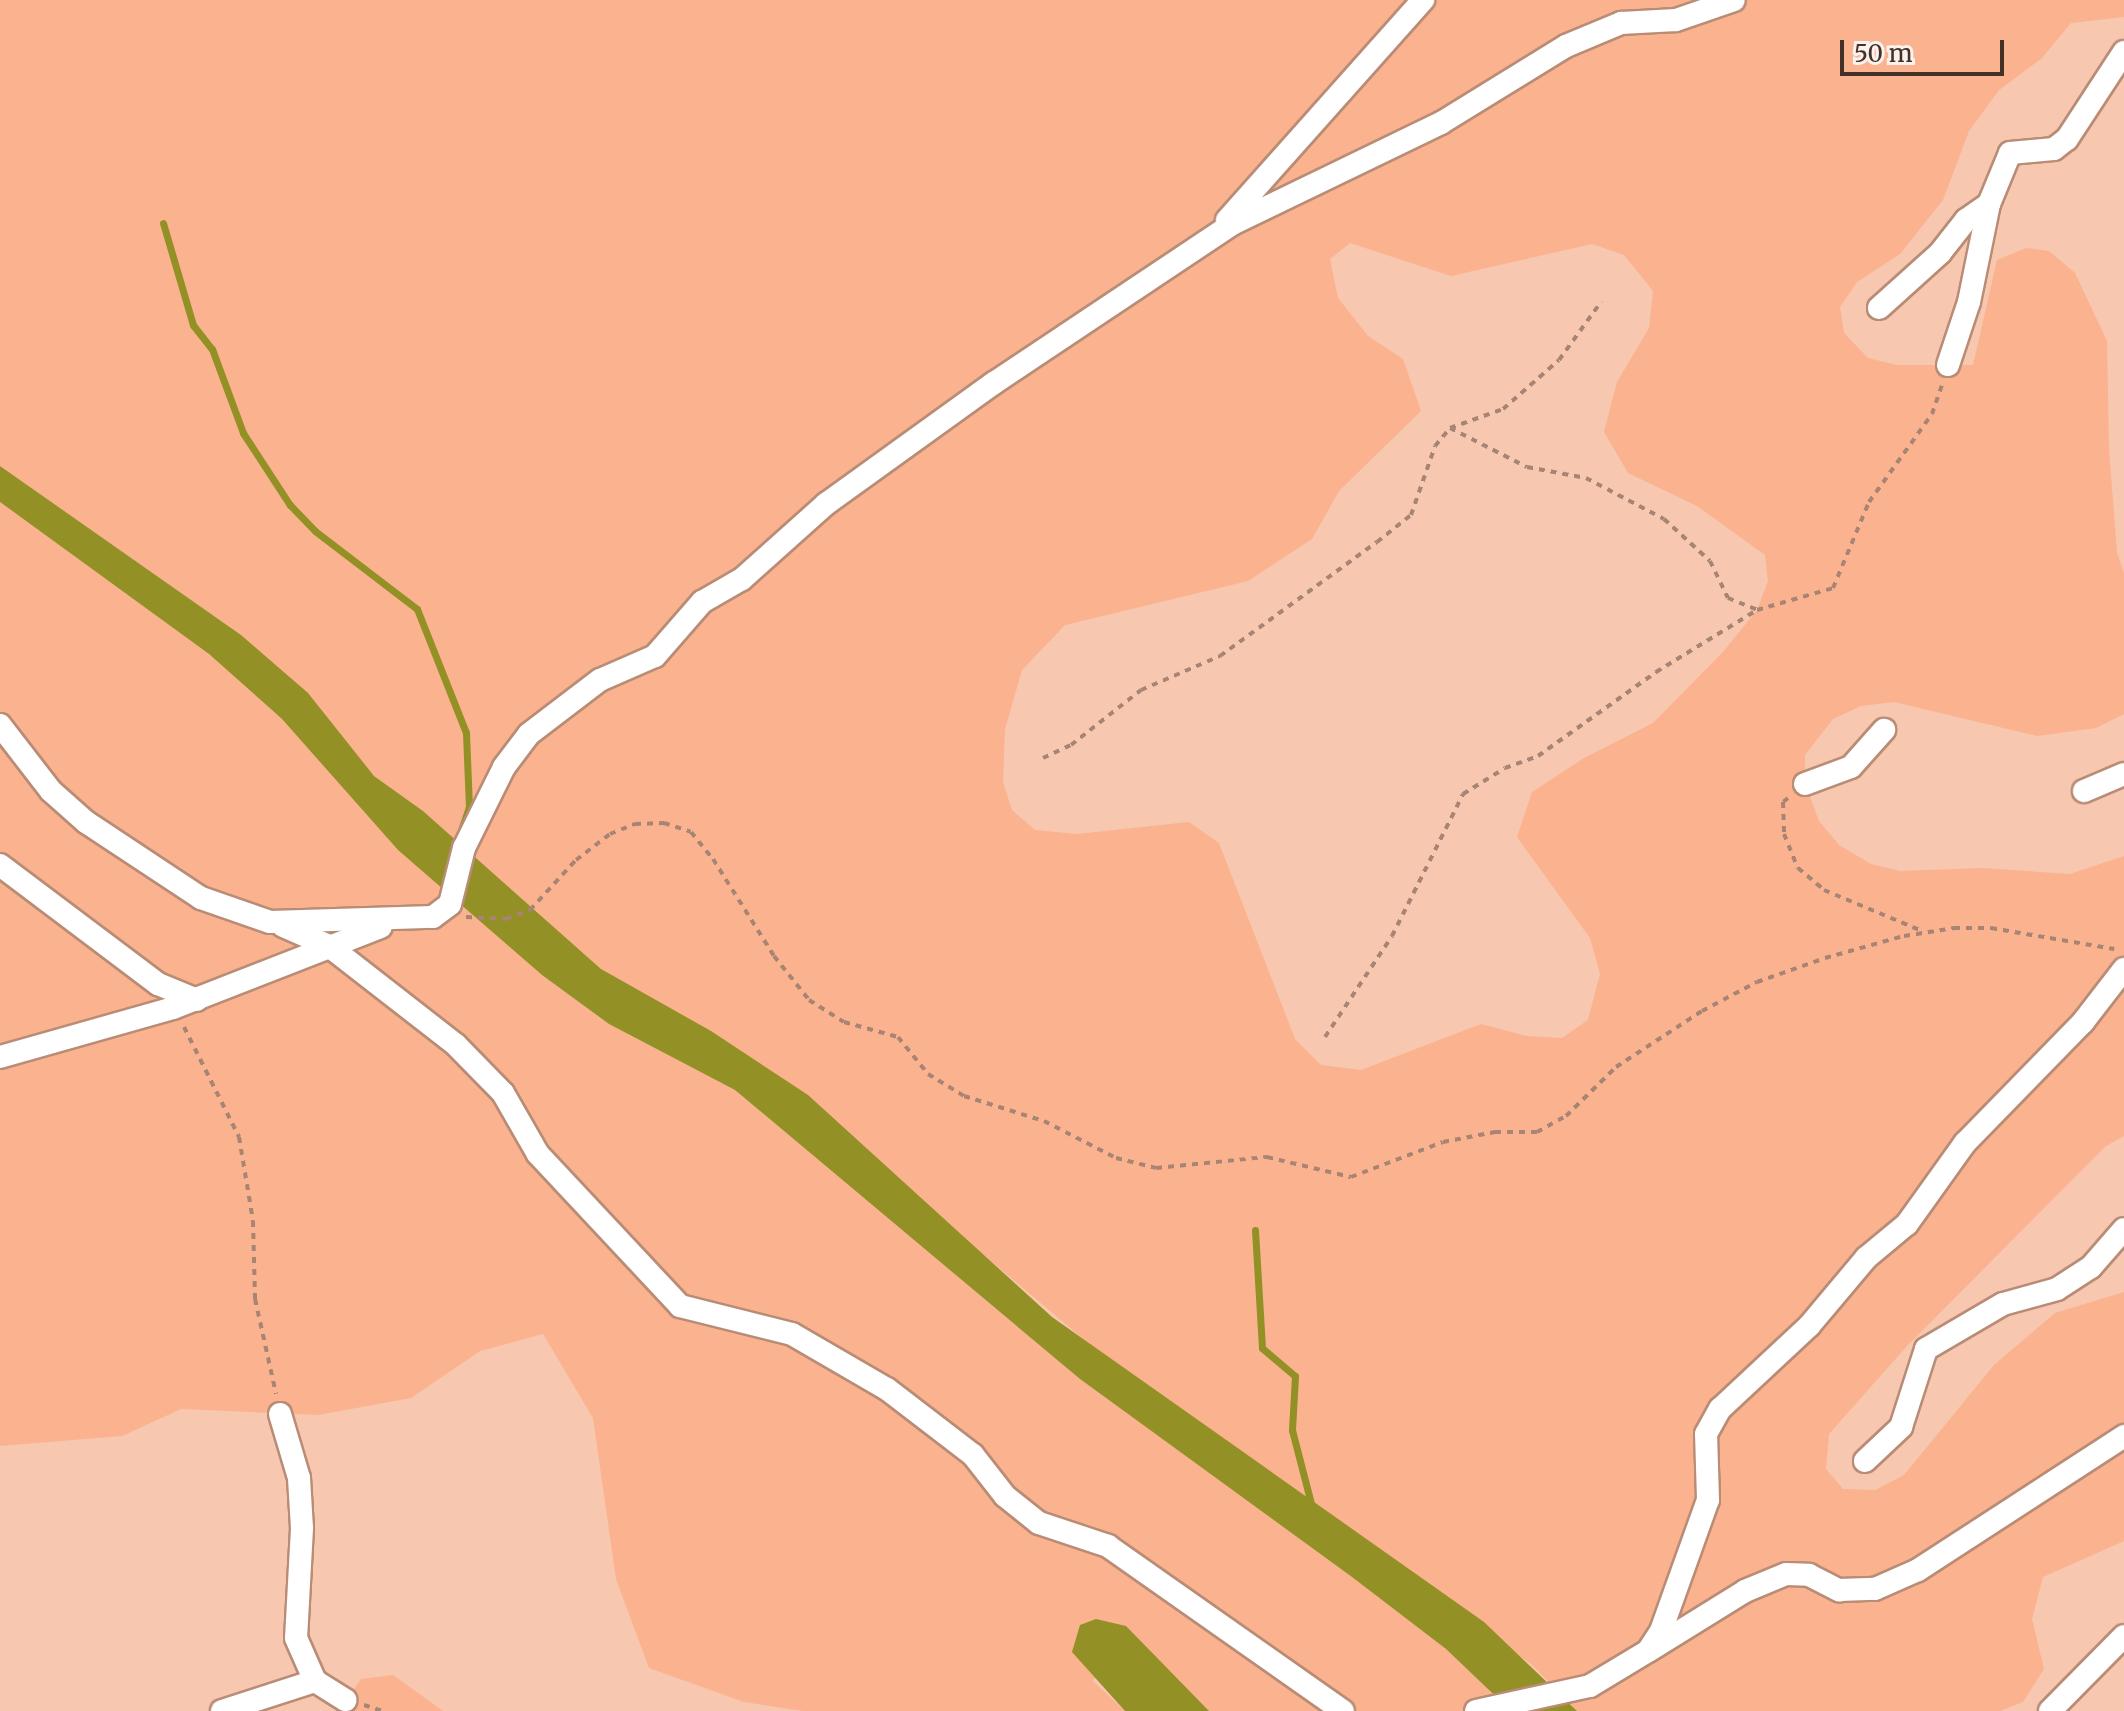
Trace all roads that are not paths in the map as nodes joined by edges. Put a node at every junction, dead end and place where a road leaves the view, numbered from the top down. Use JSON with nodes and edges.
{"nodes":[{"id":1,"x":1423,"y":0,"type":"edge"},
{"id":2,"x":1734,"y":0,"type":"edge"},
{"id":3,"x":2124,"y":52,"type":"edge"},
{"id":4,"x":1989,"y":204,"type":"junction"},
{"id":5,"x":1209,"y":238,"type":"junction"},
{"id":6,"x":1879,"y":308,"type":"dead end"},
{"id":7,"x":1948,"y":365,"type":"road end"},
{"id":8,"x":0,"y":725,"type":"edge"},
{"id":9,"x":1884,"y":730,"type":"dead end"},
{"id":10,"x":2124,"y":774,"type":"edge"},
{"id":11,"x":1805,"y":784,"type":"road end"},
{"id":12,"x":2084,"y":791,"type":"dead end"},
{"id":13,"x":0,"y":865,"type":"edge"},
{"id":14,"x":270,"y":922,"type":"junction"},
{"id":15,"x":394,"y":922,"type":"junction"},
{"id":16,"x":329,"y":946,"type":"junction"},
{"id":17,"x":2124,"y":970,"type":"edge"},
{"id":18,"x":197,"y":1000,"type":"junction"},
{"id":19,"x":0,"y":1057,"type":"edge"},
{"id":20,"x":2124,"y":1229,"type":"edge"},
{"id":21,"x":280,"y":1414,"type":"road end"},
{"id":22,"x":2124,"y":1436,"type":"edge"},
{"id":23,"x":1865,"y":1461,"type":"dead end"},
{"id":24,"x":2124,"y":1636,"type":"edge"},
{"id":25,"x":1648,"y":1651,"type":"junction"},
{"id":26,"x":315,"y":1681,"type":"junction"},
{"id":27,"x":346,"y":1700,"type":"dead end"},
{"id":28,"x":222,"y":1711,"type":"edge"},
{"id":29,"x":1343,"y":1711,"type":"edge"},
{"id":30,"x":1476,"y":1711,"type":"edge"},
{"id":31,"x":2050,"y":1711,"type":"edge"}],
"edges":[{"from":1,"to":5,"type":"street"},
{"from":2,"to":5,"type":"street"},
{"from":3,"to":4,"type":"street"},
{"from":4,"to":6,"type":"street"},
{"from":4,"to":7,"type":"street"},
{"from":5,"to":15,"type":"street"},
{"from":8,"to":14,"type":"street"},
{"from":9,"to":11,"type":"street"},
{"from":10,"to":12,"type":"street"},
{"from":13,"to":18,"type":"street"},
{"from":14,"to":15,"type":"street"},
{"from":14,"to":16,"type":"street"},
{"from":15,"to":16,"type":"street"},
{"from":16,"to":18,"type":"street"},
{"from":16,"to":29,"type":"street"},
{"from":17,"to":25,"type":"street"},
{"from":18,"to":19,"type":"street"},
{"from":20,"to":23,"type":"street"},
{"from":21,"to":26,"type":"street"},
{"from":22,"to":25,"type":"street"},
{"from":24,"to":31,"type":"street"},
{"from":25,"to":30,"type":"street"},
{"from":26,"to":27,"type":"street"},
{"from":26,"to":28,"type":"street"}]}
